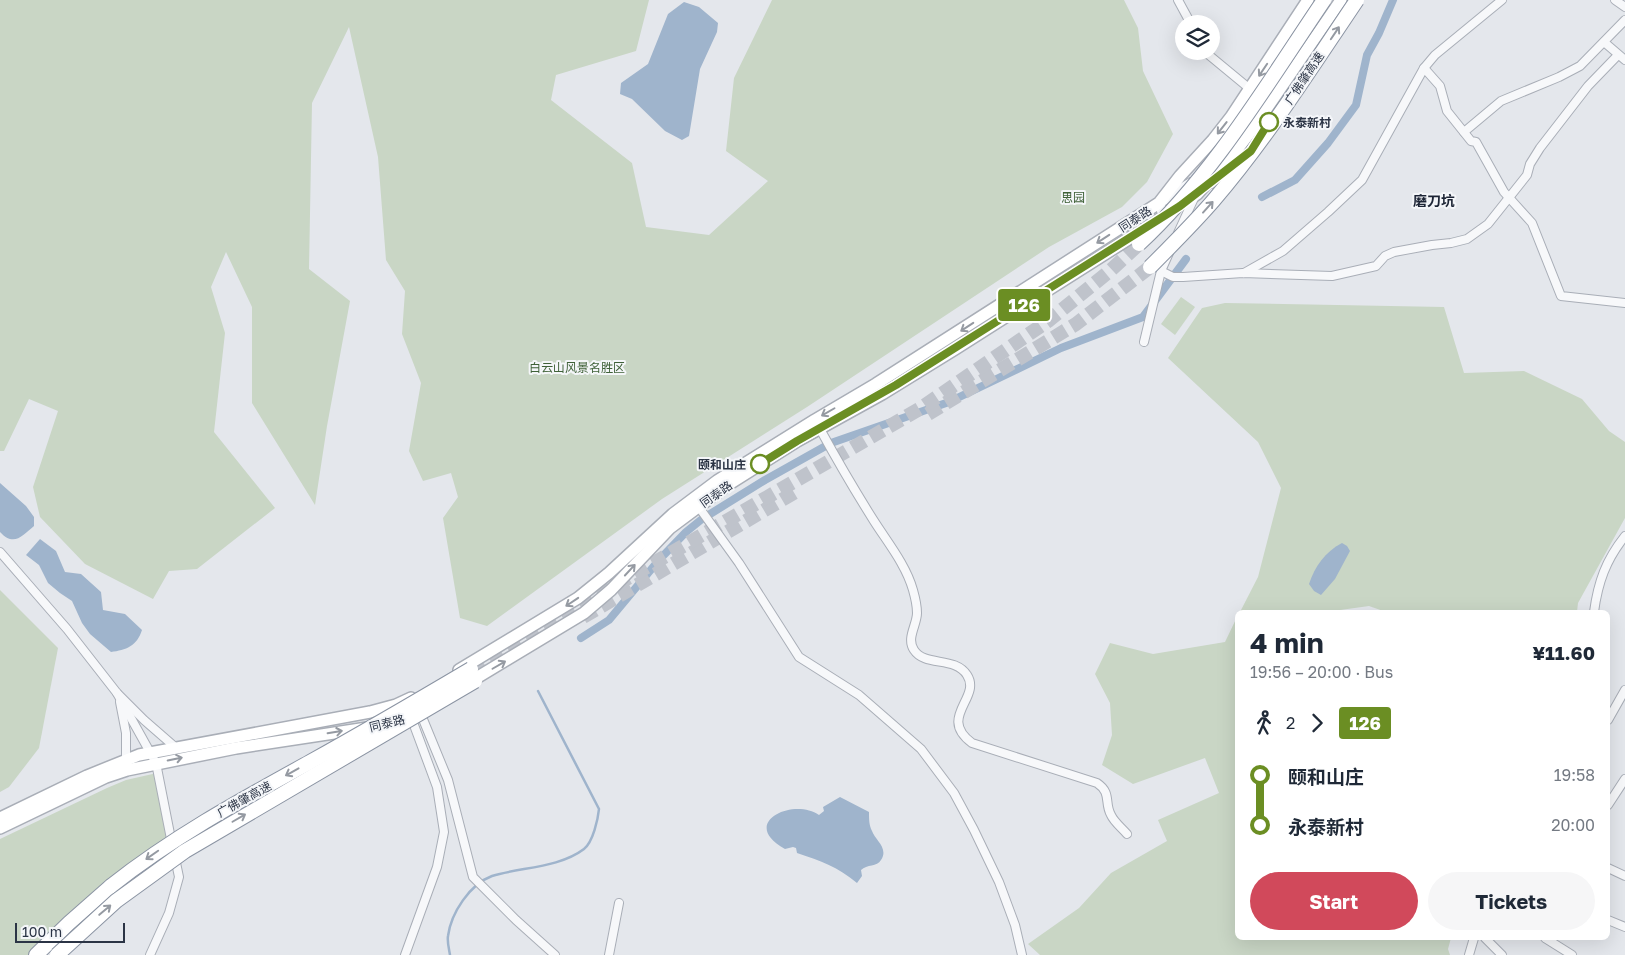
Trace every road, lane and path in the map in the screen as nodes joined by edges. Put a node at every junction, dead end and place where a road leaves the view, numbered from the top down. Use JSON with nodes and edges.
{"nodes":[{"id":1,"x":1178,"y":0,"type":"edge"},
{"id":2,"x":1308,"y":0,"type":"edge"},
{"id":3,"x":1324,"y":0,"type":"edge"},
{"id":4,"x":1341,"y":0,"type":"edge"},
{"id":5,"x":1357,"y":0,"type":"edge"},
{"id":6,"x":1502,"y":0,"type":"edge"},
{"id":7,"x":1615,"y":0,"type":"edge"},
{"id":8,"x":1625,"y":7,"type":"edge"},
{"id":9,"x":1186,"y":15,"type":"edge"},
{"id":10,"x":1296,"y":20,"type":"junction"},
{"id":11,"x":1625,"y":20,"type":"edge"},
{"id":12,"x":1604,"y":42,"type":"junction"},
{"id":13,"x":1622,"y":58,"type":"edge"},
{"id":14,"x":1215,"y":60,"type":"edge"},
{"id":15,"x":1424,"y":68,"type":"junction"},
{"id":16,"x":1250,"y":89,"type":"junction"},
{"id":17,"x":1464,"y":132,"type":"junction"},
{"id":18,"x":1180,"y":176,"type":"junction"},
{"id":19,"x":1196,"y":194,"type":"junction"},
{"id":20,"x":1508,"y":198,"type":"junction"},
{"id":21,"x":1159,"y":203,"type":"junction"},
{"id":22,"x":1164,"y":216,"type":"junction"},
{"id":23,"x":1139,"y":244,"type":"tunnel mouth"},
{"id":24,"x":1156,"y":269,"type":"junction"},
{"id":25,"x":1243,"y":273,"type":"junction"},
{"id":26,"x":1625,"y":304,"type":"edge"},
{"id":27,"x":1144,"y":342,"type":"dead end"},
{"id":28,"x":820,"y":429,"type":"junction"},
{"id":29,"x":698,"y":506,"type":"junction"},
{"id":30,"x":1625,"y":536,"type":"edge"},
{"id":31,"x":0,"y":552,"type":"edge"},
{"id":32,"x":1594,"y":610,"type":"edge"},
{"id":33,"x":1625,"y":690,"type":"edge"},
{"id":34,"x":117,"y":693,"type":"junction"},
{"id":35,"x":415,"y":714,"type":"junction"},
{"id":36,"x":1610,"y":716,"type":"edge"},
{"id":37,"x":175,"y":747,"type":"junction"},
{"id":38,"x":150,"y":752,"type":"junction"},
{"id":39,"x":126,"y":759,"type":"junction"},
{"id":40,"x":156,"y":763,"type":"junction"},
{"id":41,"x":1625,"y":779,"type":"edge"},
{"id":42,"x":1610,"y":802,"type":"edge"},
{"id":43,"x":0,"y":818,"type":"edge"},
{"id":44,"x":0,"y":828,"type":"edge"},
{"id":45,"x":1127,"y":834,"type":"dead end"},
{"id":46,"x":1610,"y":869,"type":"edge"},
{"id":47,"x":1625,"y":876,"type":"edge"},
{"id":48,"x":619,"y":903,"type":"dead end"},
{"id":49,"x":1610,"y":921,"type":"edge"},
{"id":50,"x":1625,"y":927,"type":"edge"},
{"id":51,"x":1473,"y":940,"type":"edge"},
{"id":52,"x":1487,"y":940,"type":"edge"},
{"id":53,"x":1548,"y":940,"type":"edge"},
{"id":54,"x":36,"y":955,"type":"edge"},
{"id":55,"x":57,"y":955,"type":"edge"},
{"id":56,"x":150,"y":955,"type":"edge"},
{"id":57,"x":405,"y":955,"type":"edge"},
{"id":58,"x":555,"y":955,"type":"edge"},
{"id":59,"x":609,"y":955,"type":"edge"},
{"id":60,"x":1022,"y":955,"type":"edge"},
{"id":61,"x":1469,"y":955,"type":"edge"},
{"id":62,"x":1502,"y":955,"type":"edge"},
{"id":63,"x":1572,"y":955,"type":"edge"}],
"edges":[{"from":1,"to":9,"type":"street"},
{"from":2,"to":10,"type":"main road","name":"同泰路"},
{"from":3,"to":23,"type":"highway","bridge":true},
{"from":4,"to":19,"type":"main road","name":"同泰路"},
{"from":24,"to":5,"type":"highway","name":"广佛肇高速","one_way":true,"bridge":true},
{"from":6,"to":15,"type":"street"},
{"from":7,"to":8,"type":"street"},
{"from":10,"to":16,"type":"main road","name":"同泰路","one_way":true},
{"from":10,"to":21,"type":"street"},
{"from":11,"to":12,"type":"street"},
{"from":12,"to":13,"type":"street"},
{"from":12,"to":17,"type":"street"},
{"from":13,"to":20,"type":"street"},
{"from":14,"to":16,"type":"street"},
{"from":15,"to":17,"type":"street"},
{"from":15,"to":25,"type":"street"},
{"from":16,"to":18,"type":"main road","name":"同泰路","one_way":true},
{"from":17,"to":20,"type":"street"},
{"from":18,"to":19,"type":"main road"},
{"from":18,"to":21,"type":"main road","name":"同泰路"},
{"from":19,"to":22,"type":"main road","name":"同泰路"},
{"from":19,"to":24,"type":"street"},
{"from":20,"to":25,"type":"street"},
{"from":20,"to":26,"type":"street"},
{"from":21,"to":22,"type":"street"},
{"from":21,"to":37,"type":"main road","name":"同泰路","one_way":true},
{"from":22,"to":28,"type":"main road","name":"同泰路"},
{"from":24,"to":25,"type":"street"},
{"from":24,"to":27,"type":"street"},
{"from":28,"to":29,"type":"main road","name":"同泰路"},
{"from":28,"to":45,"type":"street"},
{"from":35,"to":29,"type":"main road","name":"同泰路","one_way":true},
{"from":29,"to":60,"type":"street"},
{"from":30,"to":32,"type":"street"},
{"from":31,"to":34,"type":"street"},
{"from":33,"to":36,"type":"street"},
{"from":34,"to":37,"type":"street"},
{"from":34,"to":38,"type":"street"},
{"from":34,"to":39,"type":"street"},
{"from":40,"to":35,"type":"main road","name":"同泰路","one_way":true},
{"from":35,"to":57,"type":"street"},
{"from":35,"to":58,"type":"street"},
{"from":37,"to":38,"type":"main road","name":"同泰路"},
{"from":38,"to":39,"type":"main road","name":"同泰路"},
{"from":38,"to":40,"type":"street"},
{"from":39,"to":43,"type":"main road","name":"同泰路"},
{"from":40,"to":44,"type":"main road","name":"同泰路"},
{"from":40,"to":56,"type":"street"},
{"from":41,"to":42,"type":"street"},
{"from":46,"to":47,"type":"street"},
{"from":48,"to":59,"type":"street"},
{"from":49,"to":50,"type":"street"},
{"from":51,"to":61,"type":"street"},
{"from":52,"to":62,"type":"street"},
{"from":53,"to":63,"type":"street"},
{"from":55,"to":54,"type":"highway","name":"广佛肇高速","one_way":true,"bridge":true}]}
